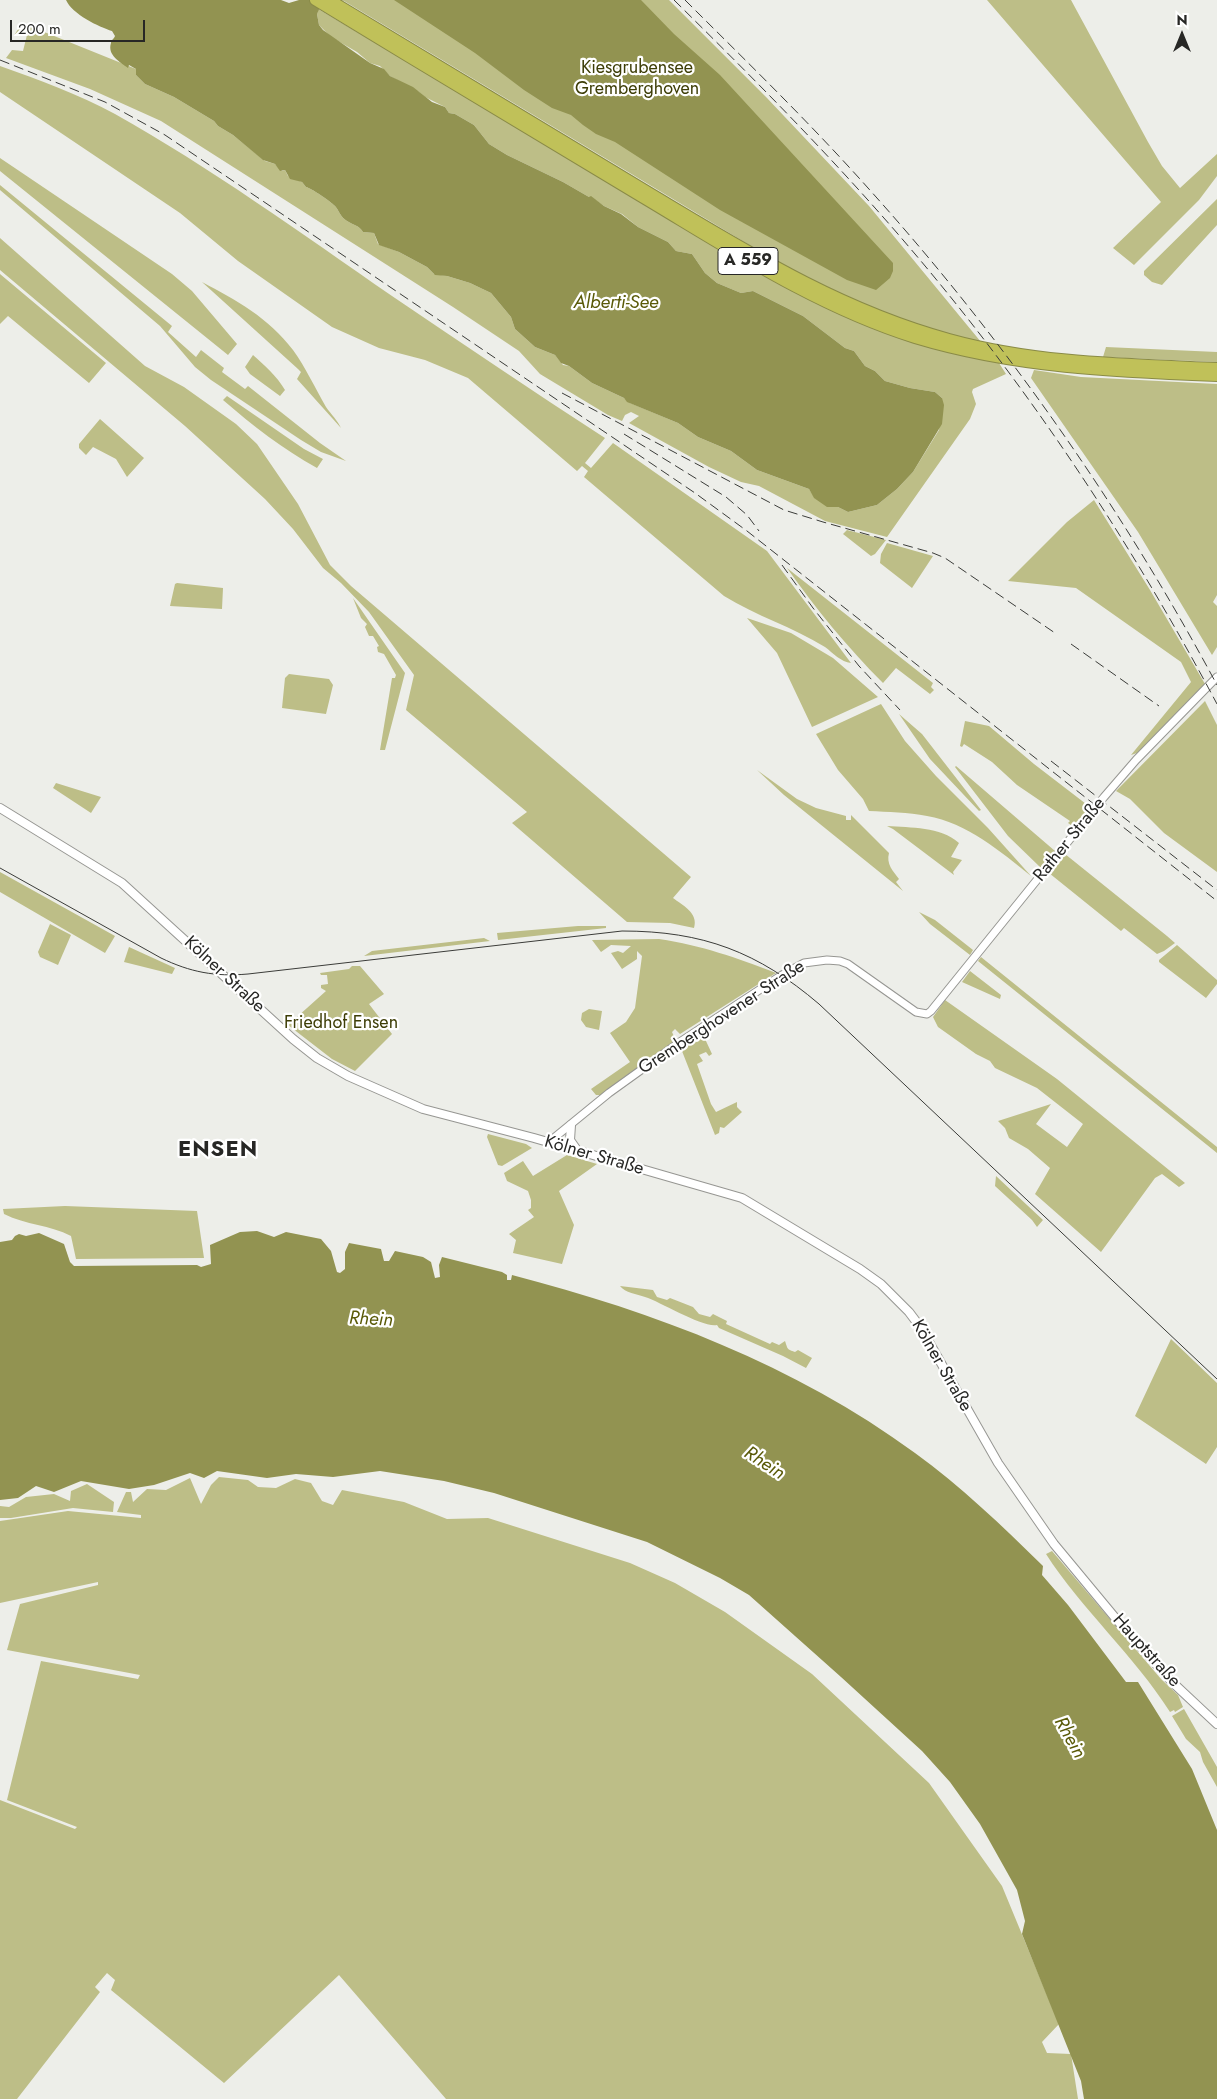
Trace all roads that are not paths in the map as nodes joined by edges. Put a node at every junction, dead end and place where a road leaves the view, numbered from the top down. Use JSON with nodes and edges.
{"nodes":[{"id":1,"x":315,"y":0,"type":"edge"},
{"id":2,"x":330,"y":3,"type":"edge"},
{"id":3,"x":1217,"y":368,"type":"edge"},
{"id":4,"x":1217,"y":376,"type":"edge"},
{"id":5,"x":1217,"y":677,"type":"edge"},
{"id":6,"x":0,"y":808,"type":"edge"},
{"id":7,"x":0,"y":814,"type":"edge"},
{"id":8,"x":27,"y":824,"type":"junction"},
{"id":9,"x":931,"y":1011,"type":"joint"},
{"id":10,"x":571,"y":1125,"type":"junction"},
{"id":11,"x":549,"y":1142,"type":"junction"},
{"id":12,"x":577,"y":1150,"type":"junction"},
{"id":13,"x":1079,"y":1574,"type":"joint"},
{"id":14,"x":1217,"y":1724,"type":"edge"}],
"edges":[{"from":1,"to":2,"type":"highway","number":"A 559"},
{"from":2,"to":3,"type":"highway","number":"A 559"},
{"from":2,"to":4,"type":"highway","number":"A 559"},
{"from":5,"to":9,"type":"street","name":"Rather Straße"},
{"from":6,"to":8,"type":"main road","name":"Kölner Straße"},
{"from":7,"to":8,"type":"main road","name":"Kölner Straße"},
{"from":8,"to":11,"type":"main road","name":"Kölner Straße"},
{"from":9,"to":10,"type":"street","name":"Gremberghovener Straße"},
{"from":10,"to":11,"type":"street","name":"Gremberghovener Straße"},
{"from":10,"to":12,"type":"main road"},
{"from":11,"to":12,"type":"main road","name":"Kölner Straße"},
{"from":12,"to":13,"type":"main road","name":"Kölner Straße"},
{"from":13,"to":14,"type":"main road","name":"Hauptstraße"}]}
